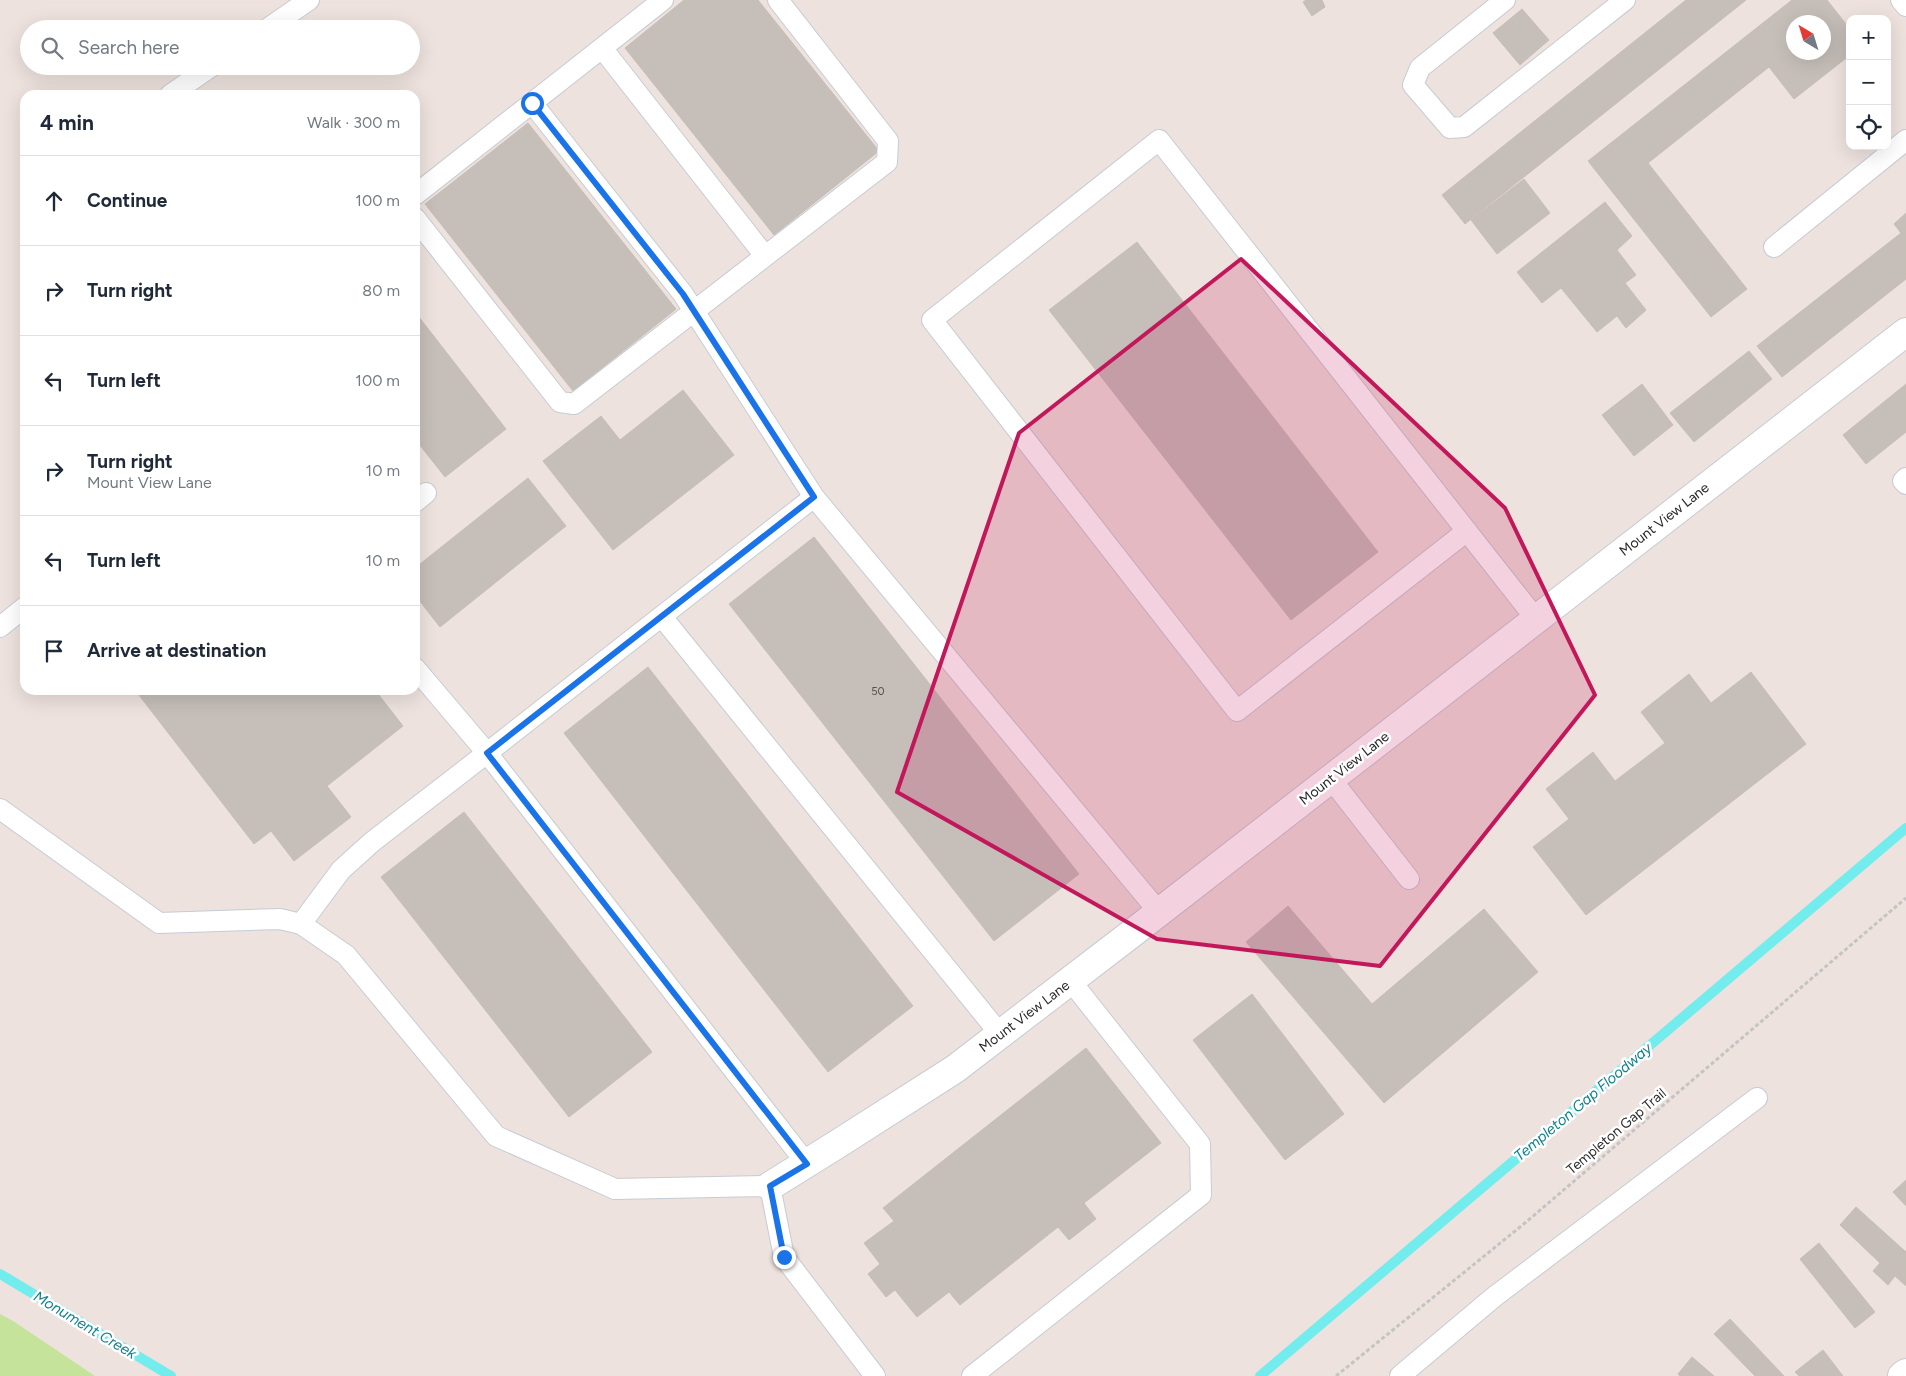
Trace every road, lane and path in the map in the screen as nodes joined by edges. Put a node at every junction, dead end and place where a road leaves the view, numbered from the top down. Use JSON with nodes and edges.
{"nodes":[{"id":1,"x":310,"y":0,"type":"edge"},
{"id":2,"x":663,"y":0,"type":"edge"},
{"id":3,"x":778,"y":0,"type":"edge"},
{"id":4,"x":1505,"y":0,"type":"edge"},
{"id":5,"x":1625,"y":0,"type":"edge"},
{"id":6,"x":1901,"y":0,"type":"edge"},
{"id":7,"x":1906,"y":6,"type":"edge"},
{"id":8,"x":280,"y":20,"type":"edge"},
{"id":9,"x":602,"y":48,"type":"junction"},
{"id":10,"x":199,"y":75,"type":"edge"},
{"id":11,"x":177,"y":90,"type":"edge"},
{"id":12,"x":532,"y":103,"type":"junction"},
{"id":13,"x":1906,"y":140,"type":"edge"},
{"id":14,"x":420,"y":191,"type":"edge"},
{"id":15,"x":420,"y":224,"type":"edge"},
{"id":16,"x":1774,"y":247,"type":"dead end"},
{"id":17,"x":765,"y":256,"type":"junction"},
{"id":18,"x":693,"y":311,"type":"junction"},
{"id":19,"x":1906,"y":332,"type":"edge"},
{"id":20,"x":1906,"y":478,"type":"edge"},
{"id":21,"x":1906,"y":484,"type":"edge"},
{"id":22,"x":814,"y":497,"type":"junction"},
{"id":23,"x":1467,"y":532,"type":"junction"},
{"id":24,"x":20,"y":611,"type":"edge"},
{"id":25,"x":662,"y":617,"type":"junction"},
{"id":26,"x":1536,"y":619,"type":"junction"},
{"id":27,"x":0,"y":627,"type":"edge"},
{"id":28,"x":420,"y":674,"type":"edge"},
{"id":29,"x":487,"y":753,"type":"junction"},
{"id":30,"x":1331,"y":779,"type":"junction"},
{"id":31,"x":0,"y":809,"type":"edge"},
{"id":32,"x":1409,"y":879,"type":"dead end"},
{"id":33,"x":1906,"y":898,"type":"edge"},
{"id":34,"x":1159,"y":912,"type":"junction"},
{"id":35,"x":301,"y":924,"type":"junction"},
{"id":36,"x":1070,"y":980,"type":"junction"},
{"id":37,"x":1000,"y":1034,"type":"junction"},
{"id":38,"x":1757,"y":1098,"type":"dead end"},
{"id":39,"x":807,"y":1164,"type":"junction"},
{"id":40,"x":770,"y":1186,"type":"junction"},
{"id":41,"x":1906,"y":1373,"type":"edge"},
{"id":42,"x":874,"y":1376,"type":"edge"},
{"id":43,"x":972,"y":1376,"type":"edge"},
{"id":44,"x":1336,"y":1376,"type":"edge"},
{"id":45,"x":1400,"y":1376,"type":"edge"},
{"id":46,"x":1902,"y":1376,"type":"edge"}],
"edges":[{"from":1,"to":8,"type":"lane"},
{"from":2,"to":9,"type":"lane"},
{"from":3,"to":17,"type":"lane"},
{"from":4,"to":5,"type":"lane"},
{"from":6,"to":7,"type":"lane"},
{"from":9,"to":12,"type":"lane"},
{"from":9,"to":17,"type":"lane"},
{"from":10,"to":11,"type":"lane"},
{"from":12,"to":14,"type":"lane"},
{"from":12,"to":18,"type":"lane"},
{"from":13,"to":16,"type":"lane"},
{"from":15,"to":18,"type":"lane"},
{"from":17,"to":18,"type":"lane"},
{"from":18,"to":22,"type":"lane"},
{"from":19,"to":26,"type":"street","name":"Mount View Lane"},
{"from":20,"to":21,"type":"lane"},
{"from":22,"to":25,"type":"lane"},
{"from":22,"to":34,"type":"lane"},
{"from":23,"to":23,"type":"lane"},
{"from":23,"to":26,"type":"lane"},
{"from":24,"to":27,"type":"lane"},
{"from":25,"to":29,"type":"lane"},
{"from":25,"to":37,"type":"lane"},
{"from":26,"to":30,"type":"street","name":"Mount View Lane"},
{"from":28,"to":29,"type":"lane"},
{"from":29,"to":35,"type":"lane"},
{"from":29,"to":39,"type":"lane"},
{"from":30,"to":32,"type":"lane"},
{"from":30,"to":34,"type":"street","name":"Mount View Lane"},
{"from":31,"to":35,"type":"lane"},
{"from":33,"to":44,"type":"path","name":"Templeton Gap Trail"},
{"from":34,"to":36,"type":"street","name":"Mount View Lane"},
{"from":35,"to":40,"type":"lane"},
{"from":36,"to":37,"type":"street","name":"Mount View Lane"},
{"from":36,"to":43,"type":"lane"},
{"from":37,"to":39,"type":"street","name":"Mount View Lane"},
{"from":38,"to":45,"type":"lane"},
{"from":39,"to":40,"type":"street","name":"Mount View Lane"},
{"from":40,"to":42,"type":"lane"},
{"from":41,"to":46,"type":"street"}]}
